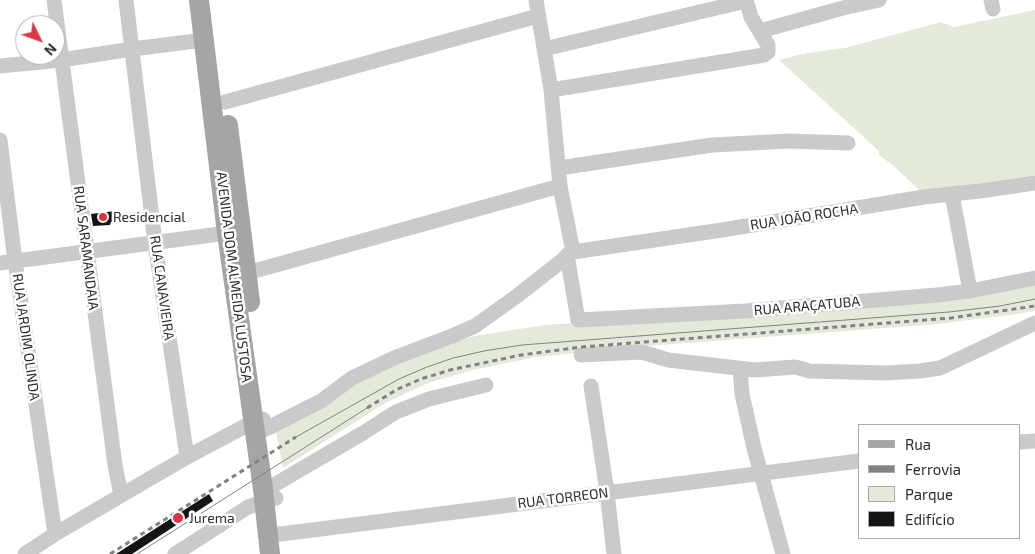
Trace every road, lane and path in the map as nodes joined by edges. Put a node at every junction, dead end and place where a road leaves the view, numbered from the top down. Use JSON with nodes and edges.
{"nodes":[{"id":1,"x":54,"y":0,"type":"edge"},
{"id":2,"x":126,"y":0,"type":"edge"},
{"id":3,"x":199,"y":0,"type":"edge"},
{"id":4,"x":213,"y":0,"type":"edge"},
{"id":5,"x":536,"y":0,"type":"edge"},
{"id":6,"x":746,"y":0,"type":"edge"},
{"id":7,"x":879,"y":0,"type":"edge"},
{"id":8,"x":842,"y":4,"type":"edge"},
{"id":9,"x":56,"y":15,"type":"edge"},
{"id":10,"x":538,"y":16,"type":"junction"},
{"id":11,"x":760,"y":31,"type":"junction"},
{"id":12,"x":204,"y":40,"type":"junction"},
{"id":13,"x":132,"y":49,"type":"junction"},
{"id":14,"x":544,"y":49,"type":"junction"},
{"id":15,"x":65,"y":60,"type":"edge"},
{"id":16,"x":15,"y":65,"type":"edge"},
{"id":17,"x":63,"y":65,"type":"edge"},
{"id":18,"x":0,"y":66,"type":"edge"},
{"id":19,"x":550,"y":90,"type":"junction"},
{"id":20,"x":226,"y":102,"type":"junction"},
{"id":21,"x":0,"y":140,"type":"edge"},
{"id":22,"x":848,"y":143,"type":"dead end"},
{"id":23,"x":559,"y":168,"type":"junction"},
{"id":24,"x":1035,"y":182,"type":"edge"},
{"id":25,"x":560,"y":186,"type":"junction"},
{"id":26,"x":952,"y":194,"type":"junction"},
{"id":27,"x":227,"y":233,"type":"junction"},
{"id":28,"x":155,"y":243,"type":"junction"},
{"id":29,"x":86,"y":252,"type":"junction"},
{"id":30,"x":570,"y":254,"type":"junction"},
{"id":31,"x":15,"y":261,"type":"junction"},
{"id":32,"x":0,"y":263,"type":"edge"},
{"id":33,"x":247,"y":273,"type":"junction"},
{"id":34,"x":1035,"y":278,"type":"edge"},
{"id":35,"x":970,"y":291,"type":"junction"},
{"id":36,"x":1035,"y":323,"type":"edge"},
{"id":37,"x":581,"y":355,"type":"dead end"},
{"id":38,"x":740,"y":369,"type":"junction"},
{"id":39,"x":486,"y":385,"type":"dead end"},
{"id":40,"x":591,"y":386,"type":"dead end"},
{"id":41,"x":261,"y":423,"type":"junction"},
{"id":42,"x":1035,"y":440,"type":"edge"},
{"id":43,"x":1020,"y":442,"type":"edge"},
{"id":44,"x":187,"y":457,"type":"junction"},
{"id":45,"x":858,"y":461,"type":"edge"},
{"id":46,"x":760,"y":472,"type":"junction"},
{"id":47,"x":607,"y":492,"type":"junction"},
{"id":48,"x":269,"y":493,"type":"junction"},
{"id":49,"x":120,"y":495,"type":"junction"},
{"id":50,"x":55,"y":534,"type":"junction"},
{"id":51,"x":277,"y":541,"type":"edge"},
{"id":52,"x":25,"y":554,"type":"edge"},
{"id":53,"x":175,"y":554,"type":"edge"},
{"id":54,"x":270,"y":554,"type":"edge"},
{"id":55,"x":614,"y":554,"type":"edge"},
{"id":56,"x":783,"y":554,"type":"edge"}],
"edges":[{"from":1,"to":9,"type":"street","name":"RUA SARAMANDAIA"},
{"from":2,"to":13,"type":"street","name":"RUA CANAVIEIRA"},
{"from":3,"to":12,"type":"main road","name":"AVENIDA DOM ALMEIDA LUSTOSA"},
{"from":4,"to":20,"type":"main road","name":"AVENIDA DOM ALMEIDA LUSTOSA"},
{"from":5,"to":10,"type":"street"},
{"from":6,"to":11,"type":"street"},
{"from":6,"to":14,"type":"street"},
{"from":7,"to":8,"type":"street"},
{"from":8,"to":11,"type":"street"},
{"from":10,"to":14,"type":"street"},
{"from":10,"to":20,"type":"street"},
{"from":11,"to":19,"type":"street"},
{"from":12,"to":13,"type":"street"},
{"from":12,"to":27,"type":"main road","name":"AVENIDA DOM ALMEIDA LUSTOSA"},
{"from":13,"to":15,"type":"street"},
{"from":13,"to":28,"type":"street","name":"RUA CANAVIEIRA"},
{"from":14,"to":19,"type":"street"},
{"from":16,"to":18,"type":"street"},
{"from":17,"to":29,"type":"street","name":"RUA SARAMANDAIA"},
{"from":19,"to":23,"type":"street"},
{"from":20,"to":33,"type":"main road","name":"AVENIDA DOM ALMEIDA LUSTOSA"},
{"from":21,"to":31,"type":"street","name":"RUA JARDIM OLINDA"},
{"from":22,"to":23,"type":"street"},
{"from":23,"to":25,"type":"street"},
{"from":24,"to":26,"type":"street","name":"RUA JOÃO ROCHA"},
{"from":25,"to":30,"type":"street"},
{"from":25,"to":33,"type":"street"},
{"from":26,"to":30,"type":"street","name":"RUA JOÃO ROCHA"},
{"from":26,"to":35,"type":"street"},
{"from":27,"to":28,"type":"street"},
{"from":27,"to":41,"type":"main road","name":"AVENIDA DOM ALMEIDA LUSTOSA"},
{"from":28,"to":29,"type":"street"},
{"from":28,"to":44,"type":"street","name":"RUA CANAVIEIRA"},
{"from":29,"to":31,"type":"street"},
{"from":29,"to":49,"type":"street","name":"RUA SARAMANDAIA"},
{"from":30,"to":35,"type":"street","name":"RUA ARAÇATUBA"},
{"from":30,"to":41,"type":"street"},
{"from":31,"to":32,"type":"street"},
{"from":31,"to":50,"type":"street","name":"RUA JARDIM OLINDA"},
{"from":33,"to":41,"type":"main road","name":"AVENIDA DOM ALMEIDA LUSTOSA"},
{"from":34,"to":35,"type":"street","name":"RUA ARAÇATUBA"},
{"from":36,"to":38,"type":"street"},
{"from":37,"to":38,"type":"street"},
{"from":38,"to":46,"type":"street"},
{"from":39,"to":48,"type":"street"},
{"from":40,"to":47,"type":"street"},
{"from":41,"to":44,"type":"street"},
{"from":41,"to":48,"type":"main road","name":"AVENIDA DOM ALMEIDA LUSTOSA"},
{"from":42,"to":43,"type":"street"},
{"from":44,"to":49,"type":"street"},
{"from":45,"to":46,"type":"street","name":"RUA TORREON"},
{"from":46,"to":47,"type":"street","name":"RUA TORREON"},
{"from":46,"to":56,"type":"street"},
{"from":47,"to":51,"type":"street","name":"RUA TORREON"},
{"from":47,"to":55,"type":"street"},
{"from":48,"to":51,"type":"main road","name":"AVENIDA DOM ALMEIDA LUSTOSA"},
{"from":48,"to":53,"type":"street"},
{"from":49,"to":50,"type":"street"},
{"from":50,"to":52,"type":"street"},
{"from":51,"to":54,"type":"main road","name":"AVENIDA DOM ALMEIDA LUSTOSA"}]}
